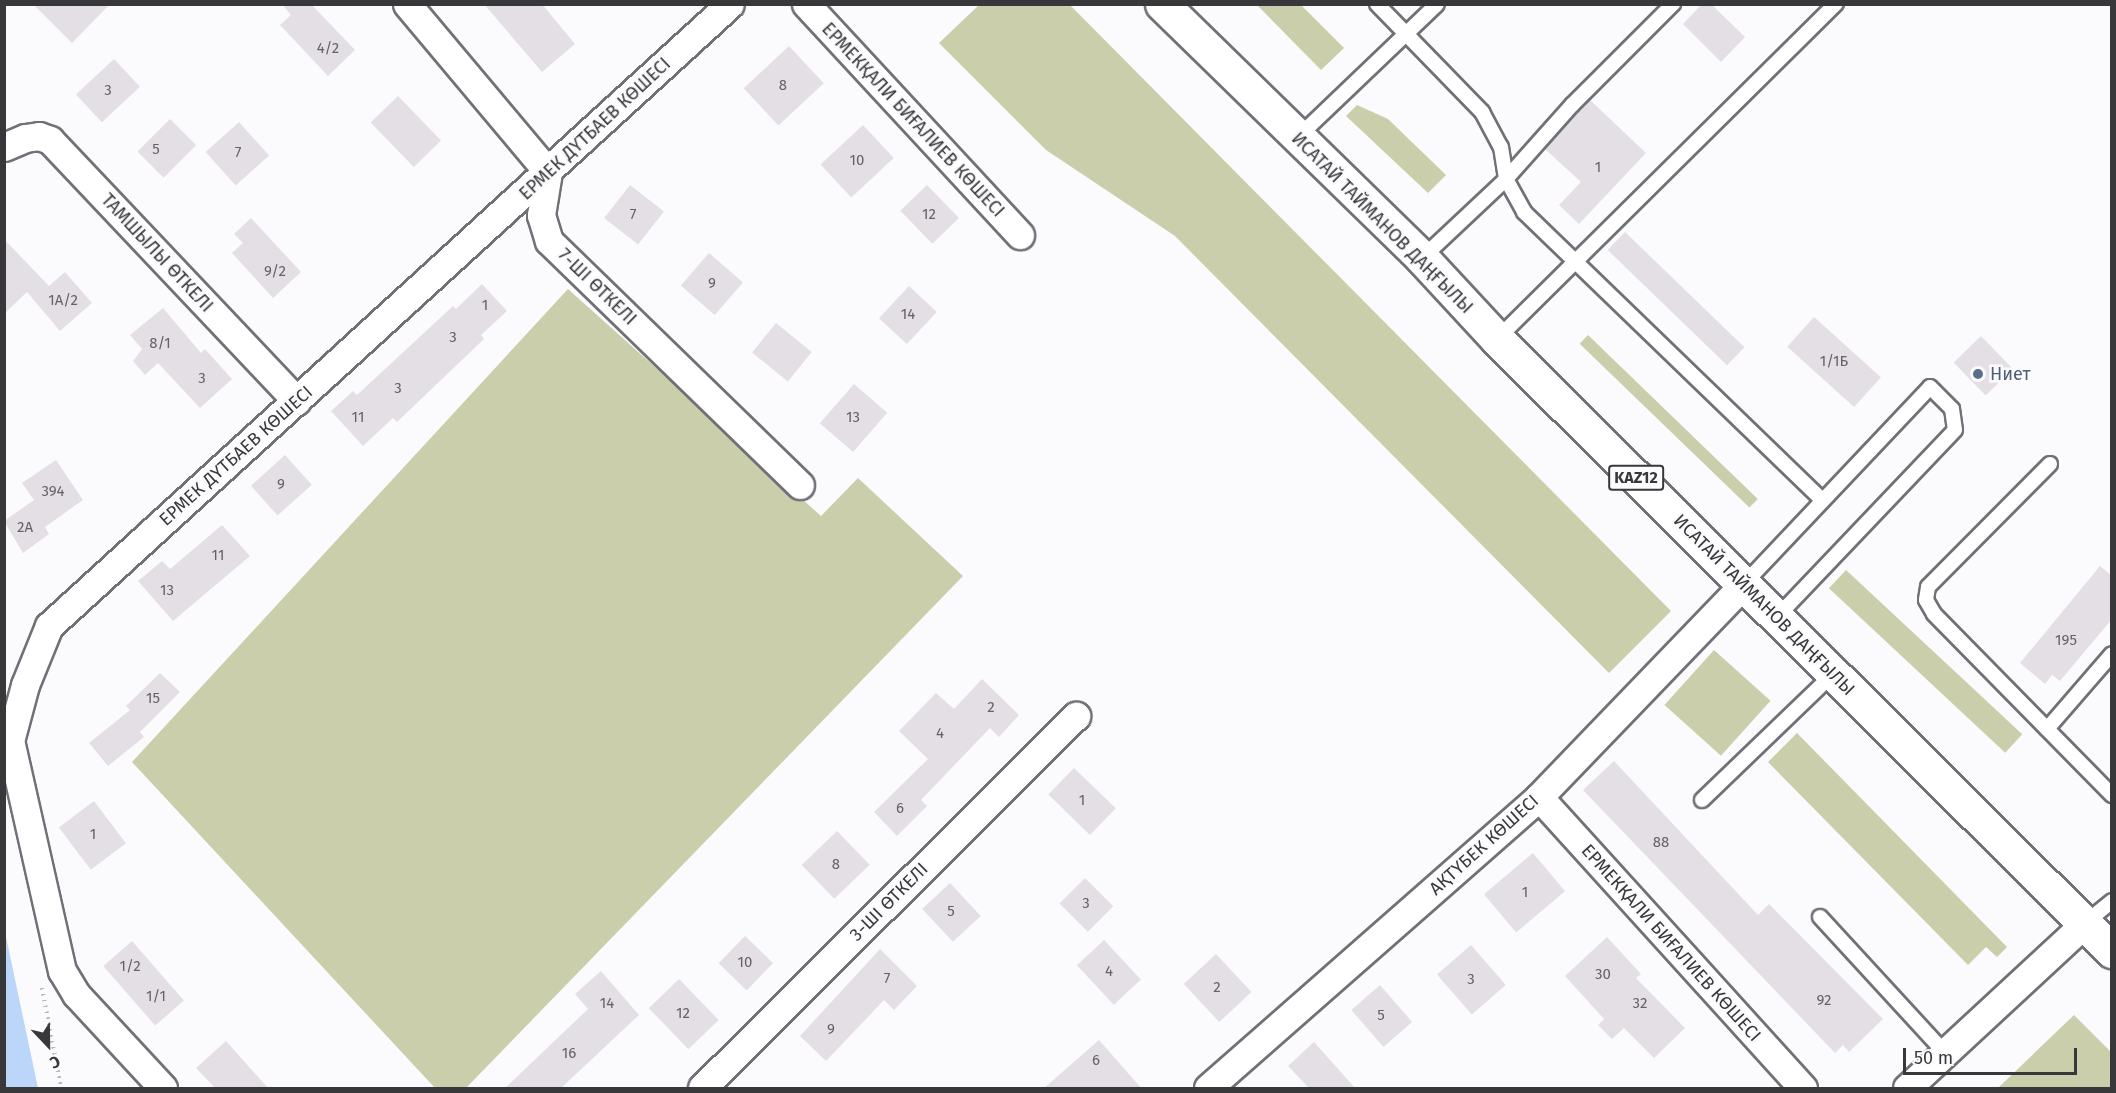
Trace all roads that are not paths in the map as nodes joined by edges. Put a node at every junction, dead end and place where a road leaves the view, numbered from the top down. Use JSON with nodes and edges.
{"nodes":[{"id":1,"x":407,"y":4,"type":"edge"},
{"id":2,"x":730,"y":4,"type":"edge"},
{"id":3,"x":806,"y":4,"type":"edge"},
{"id":4,"x":1162,"y":4,"type":"edge"},
{"id":5,"x":1377,"y":4,"type":"edge"},
{"id":6,"x":1437,"y":4,"type":"edge"},
{"id":7,"x":1673,"y":4,"type":"edge"},
{"id":8,"x":1836,"y":4,"type":"edge"},
{"id":9,"x":1406,"y":34,"type":"junction"},
{"id":10,"x":1296,"y":138,"type":"junction"},
{"id":11,"x":4,"y":147,"type":"edge"},
{"id":12,"x":548,"y":172,"type":"junction"},
{"id":13,"x":1506,"y":178,"type":"junction"},
{"id":14,"x":1020,"y":235,"type":"dead end"},
{"id":15,"x":1422,"y":258,"type":"junction"},
{"id":16,"x":1575,"y":262,"type":"junction"},
{"id":17,"x":1497,"y":339,"type":"junction"},
{"id":18,"x":297,"y":401,"type":"junction"},
{"id":19,"x":2050,"y":464,"type":"dead end"},
{"id":20,"x":800,"y":485,"type":"dead end"},
{"id":21,"x":1822,"y":500,"type":"junction"},
{"id":22,"x":1743,"y":585,"type":"junction"},
{"id":23,"x":1776,"y":618,"type":"junction"},
{"id":24,"x":2112,"y":654,"type":"edge"},
{"id":25,"x":1833,"y":674,"type":"junction"},
{"id":26,"x":1076,"y":716,"type":"dead end"},
{"id":27,"x":2047,"y":729,"type":"junction"},
{"id":28,"x":2112,"y":795,"type":"edge"},
{"id":29,"x":1539,"y":797,"type":"junction"},
{"id":30,"x":1702,"y":800,"type":"dead end"},
{"id":31,"x":2112,"y":901,"type":"edge"},
{"id":32,"x":1821,"y":917,"type":"dead end"},
{"id":33,"x":2085,"y":923,"type":"junction"},
{"id":34,"x":2112,"y":951,"type":"edge"},
{"id":35,"x":1945,"y":1053,"type":"junction"},
{"id":36,"x":163,"y":1089,"type":"edge"},
{"id":37,"x":702,"y":1089,"type":"edge"},
{"id":38,"x":1208,"y":1089,"type":"edge"},
{"id":39,"x":1803,"y":1089,"type":"edge"},
{"id":40,"x":1907,"y":1089,"type":"edge"}],
"edges":[{"from":1,"to":12,"type":"street"},
{"from":2,"to":12,"type":"street","name":"ЕРМЕК ДҮТБАЕВ КӨШЕСI"},
{"from":3,"to":14,"type":"street","name":"ЕРМЕКҚАЛИ БИҒАЛИЕВ КӨШЕСІ"},
{"from":4,"to":10,"type":"main road","name":"ИСАТАЙ ТАЙМАНОВ ДАҢҒЫЛЫ","number":"KAZ12"},
{"from":5,"to":9,"type":"lane"},
{"from":6,"to":9,"type":"lane"},
{"from":7,"to":13,"type":"lane"},
{"from":8,"to":16,"type":"lane"},
{"from":9,"to":10,"type":"lane"},
{"from":9,"to":13,"type":"lane"},
{"from":10,"to":15,"type":"main road","name":"ИСАТАЙ ТАЙМАНОВ ДАҢҒЫЛЫ","number":"KAZ12"},
{"from":11,"to":18,"type":"street","name":"ТАМШЫЛЫ ӨТКЕЛІ"},
{"from":12,"to":18,"type":"street","name":"ЕРМЕК ДҮТБАЕВ КӨШЕСI"},
{"from":12,"to":20,"type":"street","name":"7-ШI ӨТКЕЛI"},
{"from":13,"to":15,"type":"lane"},
{"from":13,"to":16,"type":"lane"},
{"from":15,"to":17,"type":"main road","name":"ИСАТАЙ ТАЙМАНОВ ДАҢҒЫЛЫ","number":"KAZ12"},
{"from":16,"to":17,"type":"lane"},
{"from":16,"to":21,"type":"lane"},
{"from":17,"to":22,"type":"main road","name":"ИСАТАЙ ТАЙМАНОВ ДАҢҒЫЛЫ","number":"KAZ12"},
{"from":18,"to":36,"type":"street","name":"ЕРМЕК ДҮТБАЕВ КӨШЕСI"},
{"from":19,"to":27,"type":"lane"},
{"from":21,"to":22,"type":"lane"},
{"from":21,"to":23,"type":"lane"},
{"from":22,"to":23,"type":"main road","name":"ИСАТАЙ ТАЙМАНОВ ДАҢҒЫЛЫ","number":"KAZ12"},
{"from":22,"to":29,"type":"street","name":"АҚТҮБЕК КӨШЕСI"},
{"from":23,"to":25,"type":"main road","name":"ИСАТАЙ ТАЙМАНОВ ДАҢҒЫЛЫ","number":"KAZ12"},
{"from":24,"to":27,"type":"lane"},
{"from":25,"to":30,"type":"lane"},
{"from":25,"to":33,"type":"main road","name":"ИСАТАЙ ТАЙМАНОВ ДАҢҒЫЛЫ","number":"KAZ12"},
{"from":26,"to":37,"type":"street","name":"3-ШI ӨТКЕЛI"},
{"from":27,"to":28,"type":"lane"},
{"from":29,"to":38,"type":"street","name":"АҚТҮБЕК КӨШЕСI"},
{"from":29,"to":39,"type":"street","name":"ЕРМЕКҚАЛИ БИҒАЛИЕВ КӨШЕСІ"},
{"from":31,"to":33,"type":"lane"},
{"from":32,"to":35,"type":"lane"},
{"from":33,"to":34,"type":"main road","name":"ИСАТАЙ ТАЙМАНОВ ДАҢҒЫЛЫ","number":"KAZ12"},
{"from":33,"to":35,"type":"street"},
{"from":35,"to":40,"type":"street"}]}
